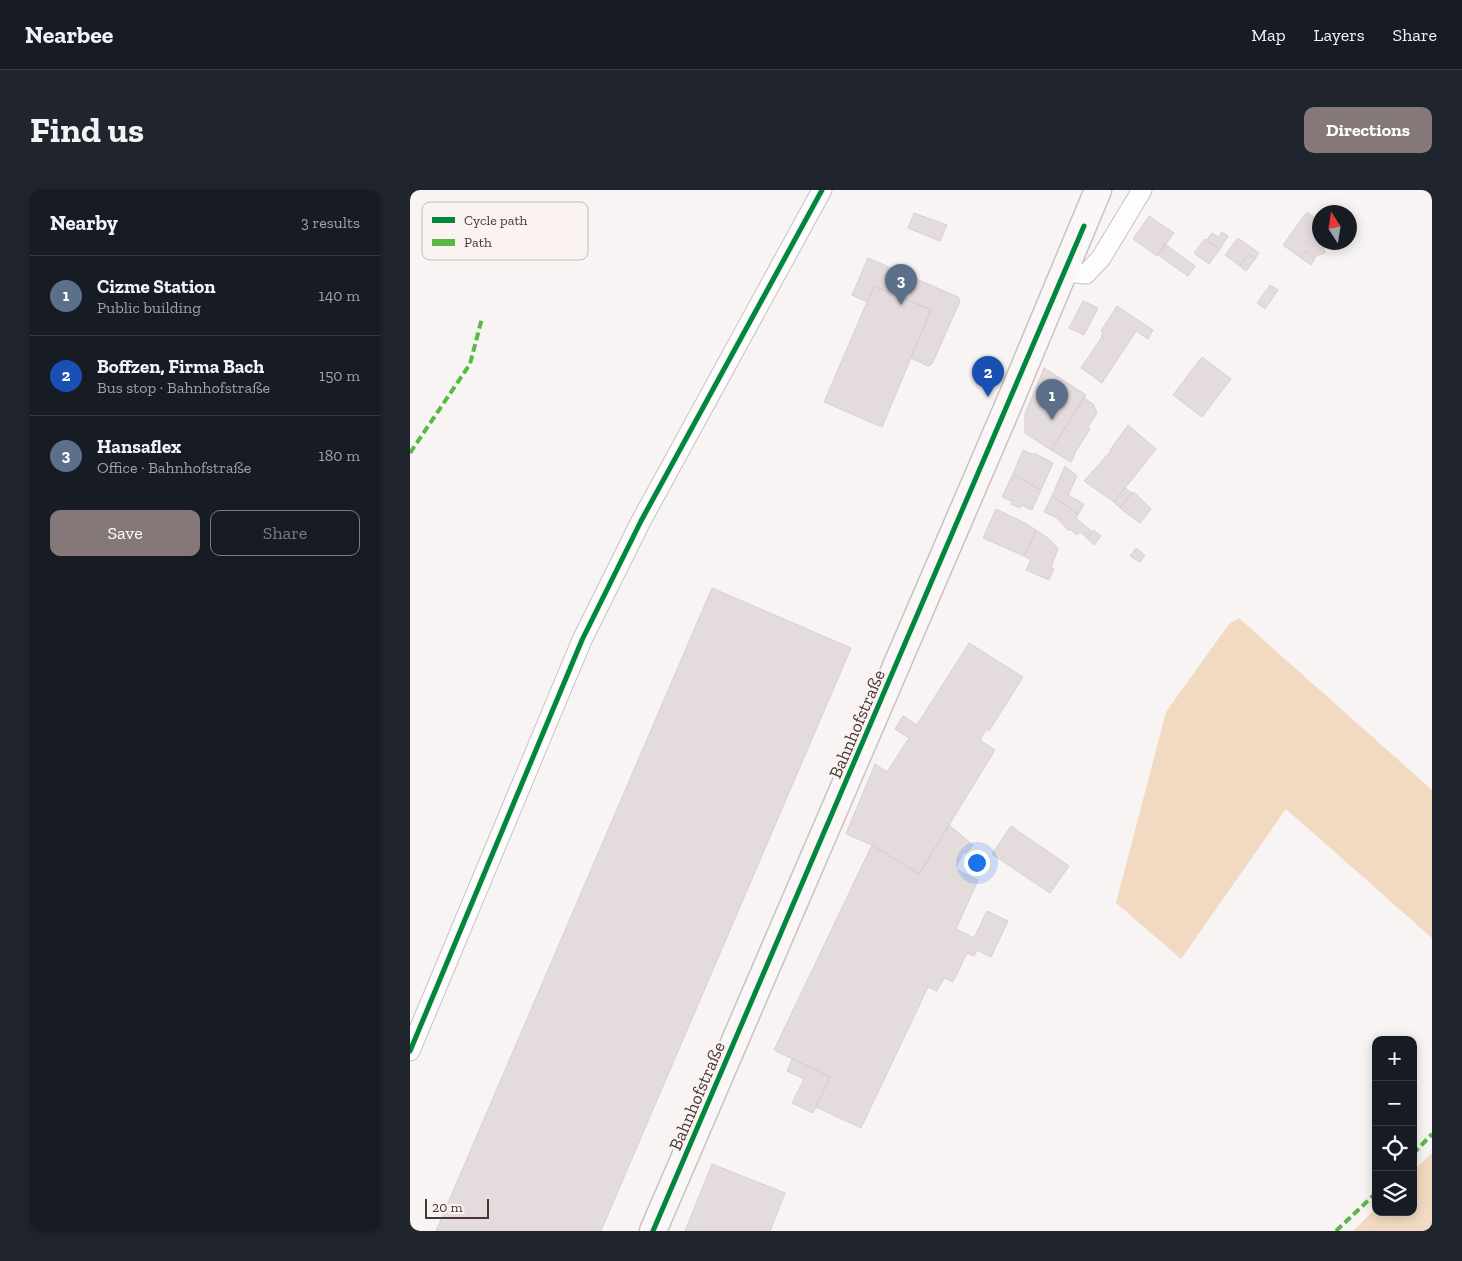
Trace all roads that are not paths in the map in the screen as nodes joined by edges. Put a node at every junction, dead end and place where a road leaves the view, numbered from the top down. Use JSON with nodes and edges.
{"nodes":[{"id":1,"x":822,"y":190,"type":"edge"},
{"id":2,"x":1098,"y":190,"type":"edge"},
{"id":3,"x":1142,"y":190,"type":"edge"},
{"id":4,"x":1064,"y":272,"type":"junction"},
{"id":5,"x":410,"y":1051,"type":"edge"},
{"id":6,"x":653,"y":1231,"type":"edge"}],
"edges":[{"from":1,"to":5,"type":"street"},
{"from":2,"to":4,"type":"main road","name":"Bahnhofstraße"},
{"from":3,"to":4,"type":"street"},
{"from":4,"to":6,"type":"main road","name":"Bahnhofstraße"}]}
